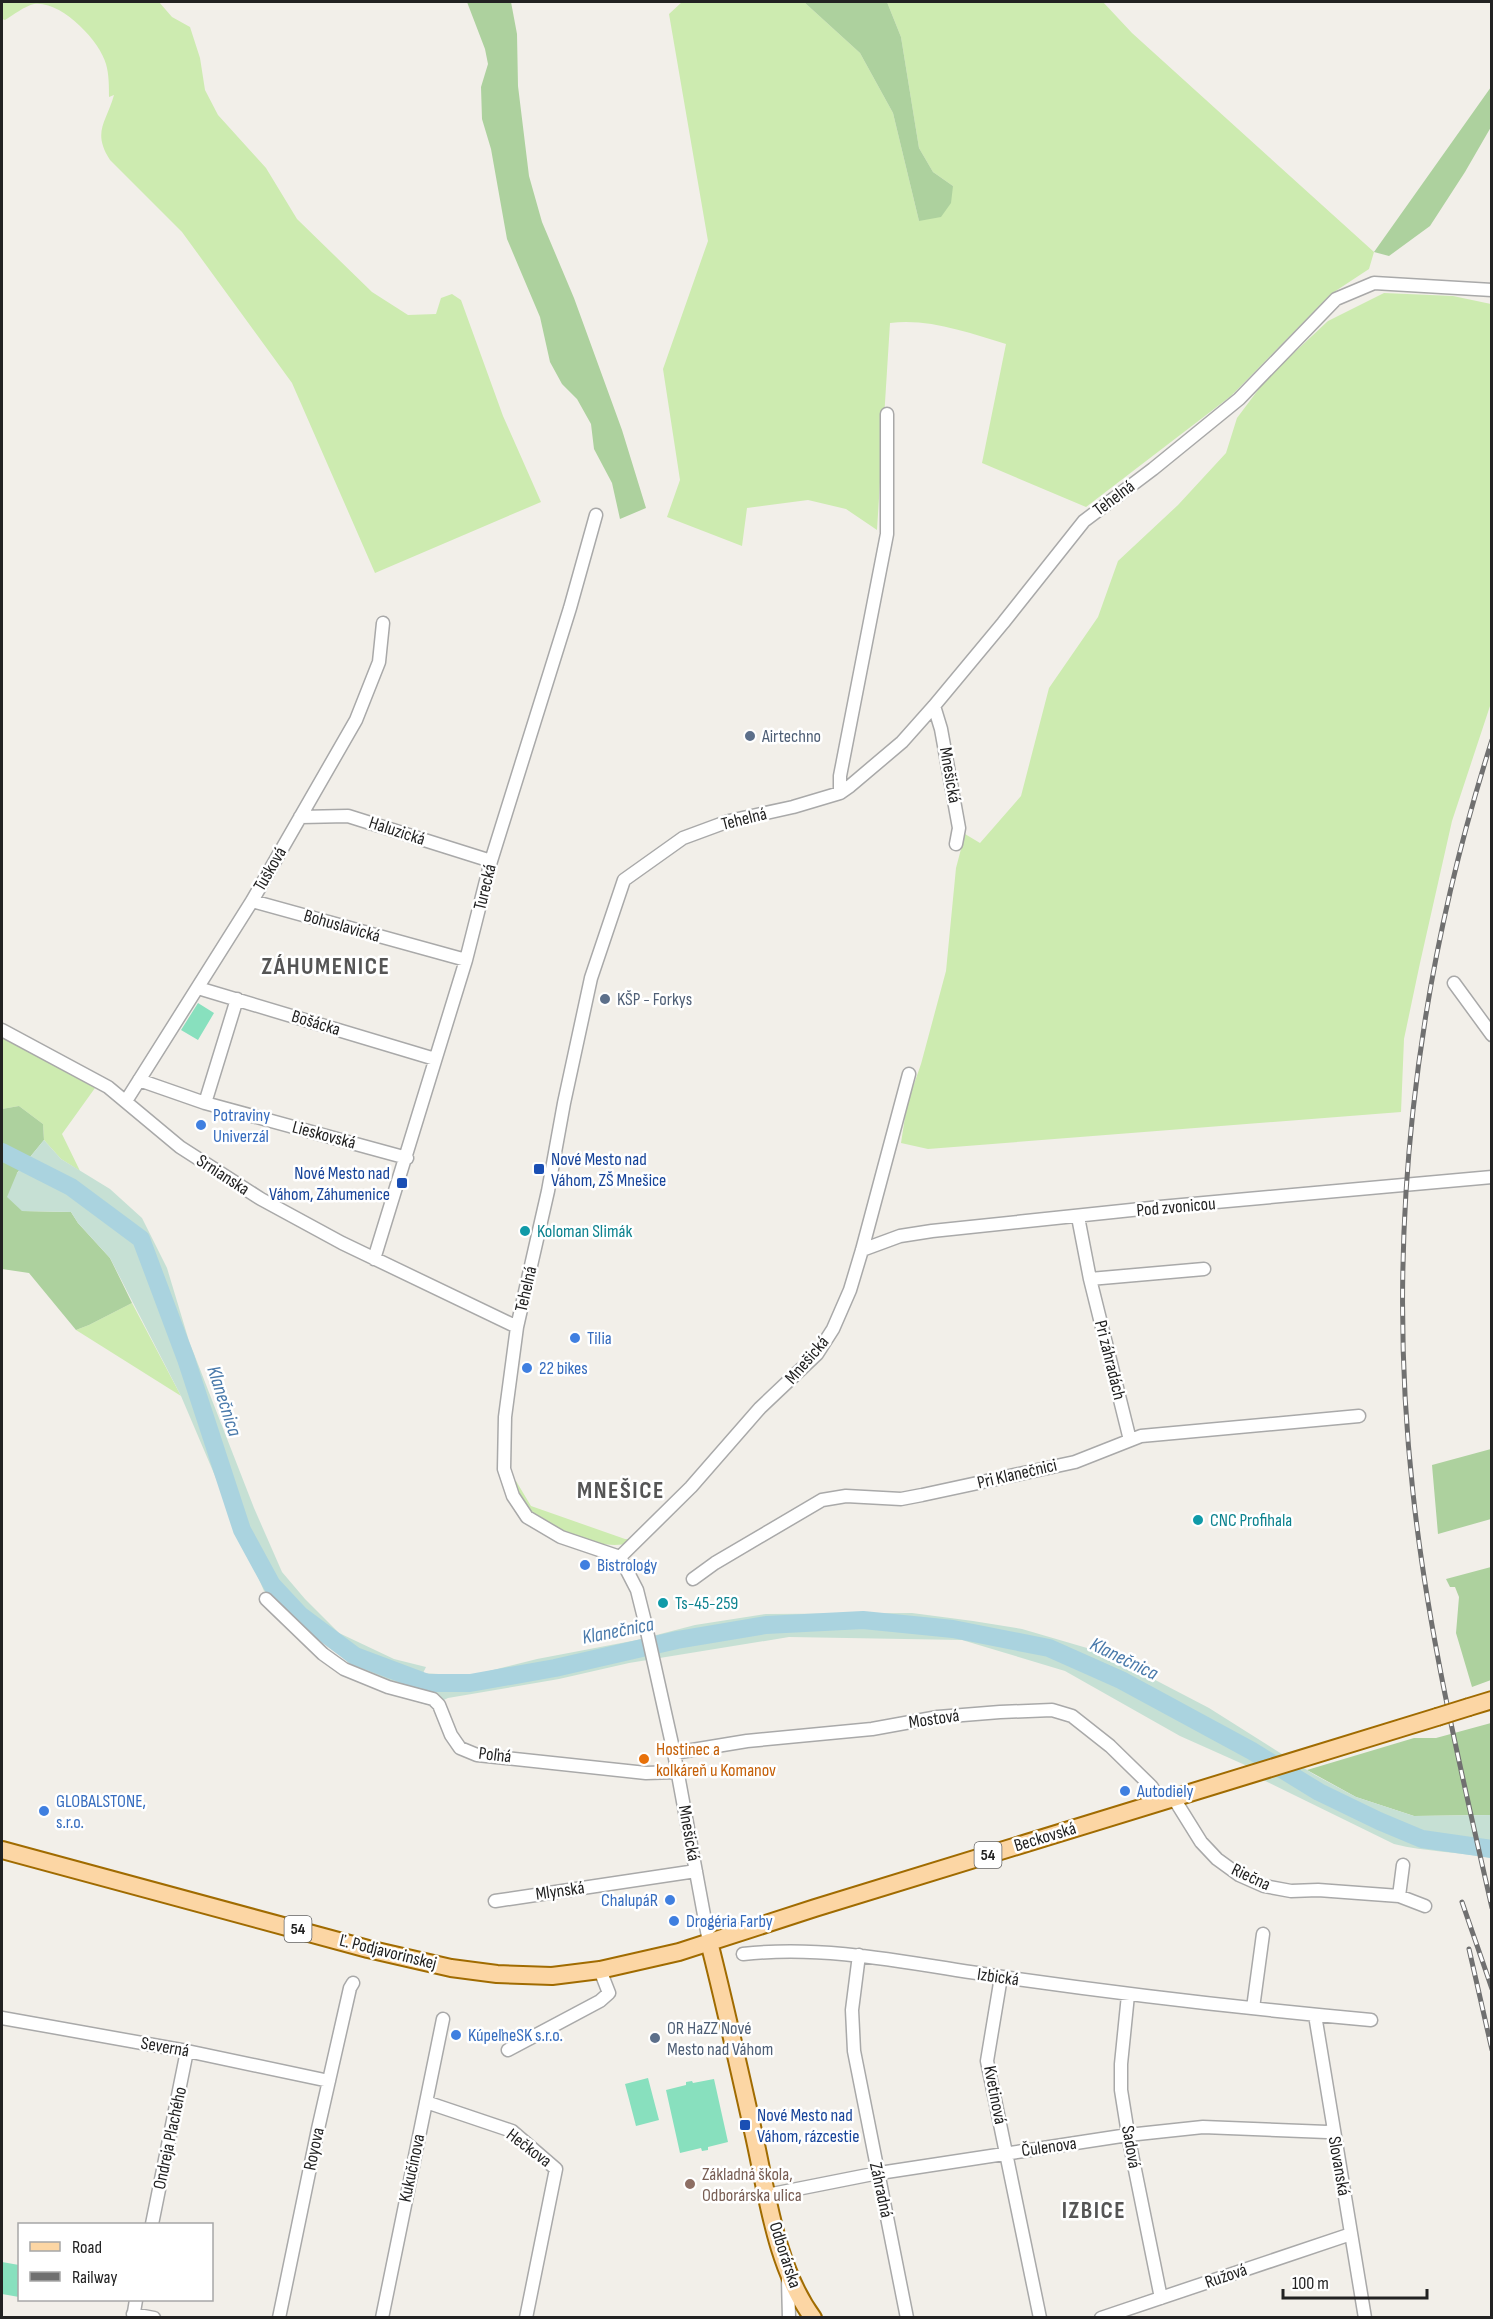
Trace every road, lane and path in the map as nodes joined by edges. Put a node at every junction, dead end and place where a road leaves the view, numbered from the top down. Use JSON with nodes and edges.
{"nodes":[{"id":1,"x":1491,"y":290,"type":"edge"},
{"id":2,"x":886,"y":414,"type":"dead end"},
{"id":3,"x":596,"y":515,"type":"dead end"},
{"id":4,"x":383,"y":623,"type":"dead end"},
{"id":5,"x":934,"y":705,"type":"junction"},
{"id":6,"x":840,"y":793,"type":"junction"},
{"id":7,"x":300,"y":817,"type":"junction"},
{"id":8,"x":956,"y":844,"type":"dead end"},
{"id":9,"x":491,"y":861,"type":"junction"},
{"id":10,"x":252,"y":901,"type":"junction"},
{"id":11,"x":466,"y":960,"type":"junction"},
{"id":12,"x":1454,"y":983,"type":"dead end"},
{"id":13,"x":198,"y":988,"type":"junction"},
{"id":14,"x":237,"y":999,"type":"junction"},
{"id":15,"x":4,"y":1031,"type":"edge"},
{"id":16,"x":1491,"y":1035,"type":"edge"},
{"id":17,"x":435,"y":1059,"type":"junction"},
{"id":18,"x":909,"y":1074,"type":"dead end"},
{"id":19,"x":139,"y":1080,"type":"junction"},
{"id":20,"x":126,"y":1101,"type":"junction"},
{"id":21,"x":205,"y":1103,"type":"junction"},
{"id":22,"x":407,"y":1158,"type":"junction"},
{"id":23,"x":1491,"y":1177,"type":"edge"},
{"id":24,"x":1078,"y":1217,"type":"junction"},
{"id":25,"x":862,"y":1250,"type":"junction"},
{"id":26,"x":374,"y":1259,"type":"junction"},
{"id":27,"x":1204,"y":1269,"type":"dead end"},
{"id":28,"x":1090,"y":1279,"type":"junction"},
{"id":29,"x":517,"y":1327,"type":"junction"},
{"id":30,"x":1359,"y":1416,"type":"dead end"},
{"id":31,"x":1130,"y":1440,"type":"junction"},
{"id":32,"x":621,"y":1557,"type":"junction"},
{"id":33,"x":693,"y":1579,"type":"dead end"},
{"id":34,"x":266,"y":1599,"type":"dead end"},
{"id":35,"x":1491,"y":1700,"type":"edge"},
{"id":36,"x":674,"y":1753,"type":"junction"},
{"id":37,"x":677,"y":1772,"type":"junction"},
{"id":38,"x":1167,"y":1799,"type":"junction"},
{"id":39,"x":2,"y":1850,"type":"edge"},
{"id":40,"x":1403,"y":1865,"type":"dead end"},
{"id":41,"x":696,"y":1871,"type":"junction"},
{"id":42,"x":1399,"y":1896,"type":"junction"},
{"id":43,"x":495,"y":1901,"type":"dead end"},
{"id":44,"x":1425,"y":1906,"type":"dead end"},
{"id":45,"x":1263,"y":1934,"type":"dead end"},
{"id":46,"x":709,"y":1942,"type":"junction"},
{"id":47,"x":743,"y":1954,"type":"dead end"},
{"id":48,"x":859,"y":1955,"type":"junction"},
{"id":49,"x":600,"y":1970,"type":"junction"},
{"id":50,"x":1001,"y":1977,"type":"junction"},
{"id":51,"x":353,"y":1983,"type":"dead end"},
{"id":52,"x":1128,"y":1995,"type":"junction"},
{"id":53,"x":1253,"y":2008,"type":"junction"},
{"id":54,"x":1315,"y":2015,"type":"junction"},
{"id":55,"x":2,"y":2018,"type":"edge"},
{"id":56,"x":443,"y":2019,"type":"dead end"},
{"id":57,"x":1371,"y":2020,"type":"dead end"},
{"id":58,"x":508,"y":2050,"type":"dead end"},
{"id":59,"x":187,"y":2051,"type":"junction"},
{"id":60,"x":329,"y":2081,"type":"junction"},
{"id":61,"x":426,"y":2102,"type":"junction"},
{"id":62,"x":1332,"y":2130,"type":"junction"},
{"id":63,"x":1128,"y":2135,"type":"junction"},
{"id":64,"x":1007,"y":2153,"type":"junction"},
{"id":65,"x":878,"y":2173,"type":"junction"},
{"id":66,"x":767,"y":2195,"type":"junction"},
{"id":67,"x":152,"y":2223,"type":"edge"},
{"id":68,"x":1351,"y":2234,"type":"junction"},
{"id":69,"x":788,"y":2275,"type":"junction"},
{"id":70,"x":1161,"y":2298,"type":"junction"},
{"id":71,"x":136,"y":2301,"type":"edge"},
{"id":72,"x":133,"y":2316,"type":"edge"},
{"id":73,"x":154,"y":2318,"type":"edge"},
{"id":74,"x":279,"y":2318,"type":"edge"},
{"id":75,"x":382,"y":2318,"type":"edge"},
{"id":76,"x":526,"y":2318,"type":"edge"},
{"id":77,"x":789,"y":2318,"type":"edge"},
{"id":78,"x":813,"y":2318,"type":"edge"},
{"id":79,"x":907,"y":2318,"type":"edge"},
{"id":80,"x":1040,"y":2318,"type":"edge"},
{"id":81,"x":1101,"y":2318,"type":"edge"},
{"id":82,"x":1365,"y":2318,"type":"edge"}],
"edges":[{"from":1,"to":5,"type":"street","name":"Tehelná"},
{"from":2,"to":6,"type":"street"},
{"from":3,"to":9,"type":"street","name":"Turecká"},
{"from":4,"to":7,"type":"street","name":"Tušková"},
{"from":5,"to":6,"type":"street","name":"Tehelná"},
{"from":5,"to":8,"type":"street","name":"Mnešická"},
{"from":6,"to":29,"type":"street","name":"Tehelná"},
{"from":7,"to":9,"type":"street","name":"Haluzická"},
{"from":7,"to":10,"type":"street","name":"Tušková"},
{"from":9,"to":11,"type":"street","name":"Turecká"},
{"from":10,"to":11,"type":"street","name":"Bohuslavická"},
{"from":10,"to":13,"type":"street","name":"Tušková"},
{"from":11,"to":17,"type":"street","name":"Turecká"},
{"from":12,"to":16,"type":"street"},
{"from":13,"to":14,"type":"street","name":"Bošácka"},
{"from":13,"to":19,"type":"street","name":"Tušková"},
{"from":14,"to":17,"type":"street","name":"Bošácka"},
{"from":14,"to":21,"type":"street"},
{"from":15,"to":20,"type":"street","name":"Srnianska"},
{"from":17,"to":22,"type":"street","name":"Turecká"},
{"from":18,"to":25,"type":"street","name":"Mnešická"},
{"from":19,"to":20,"type":"street","name":"Tušková"},
{"from":19,"to":21,"type":"street","name":"Lieskovská"},
{"from":20,"to":26,"type":"street","name":"Srnianska"},
{"from":21,"to":22,"type":"street","name":"Lieskovská"},
{"from":22,"to":26,"type":"street","name":"Turecká"},
{"from":23,"to":24,"type":"street","name":"Pod zvonicou"},
{"from":24,"to":25,"type":"street","name":"Pod zvonicou"},
{"from":24,"to":28,"type":"street","name":"Pri záhradách"},
{"from":25,"to":32,"type":"street","name":"Mnešická"},
{"from":26,"to":29,"type":"street","name":"Srnianska"},
{"from":27,"to":28,"type":"street"},
{"from":28,"to":31,"type":"street","name":"Pri záhradách"},
{"from":29,"to":32,"type":"street","name":"Tehelná"},
{"from":30,"to":31,"type":"street","name":"Pri Klanečnici"},
{"from":31,"to":33,"type":"street","name":"Pri Klanečnici"},
{"from":32,"to":36,"type":"street","name":"Mnešická"},
{"from":34,"to":37,"type":"street","name":"Poľná"},
{"from":35,"to":38,"type":"main road","name":"Beckovská","number":"54","bridge":true},
{"from":36,"to":37,"type":"street","name":"Mnešická"},
{"from":36,"to":38,"type":"street","name":"Mostová"},
{"from":37,"to":41,"type":"street","name":"Mnešická"},
{"from":38,"to":42,"type":"street","name":"Riečna"},
{"from":38,"to":46,"type":"main road","name":"Beckovská","number":"54"},
{"from":39,"to":49,"type":"main road","name":"Ľ. Podjavorinskej","number":"54"},
{"from":40,"to":42,"type":"street"},
{"from":41,"to":43,"type":"street","name":"Mlynská"},
{"from":41,"to":46,"type":"street","name":"Mnešická"},
{"from":42,"to":44,"type":"street","name":"Riečna"},
{"from":45,"to":53,"type":"street"},
{"from":46,"to":49,"type":"main road","name":"Ľ. Podjavorinskej","number":"54"},
{"from":46,"to":66,"type":"main road","name":"Odborárska"},
{"from":47,"to":48,"type":"street","name":"Izbická"},
{"from":48,"to":50,"type":"street","name":"Izbická"},
{"from":48,"to":65,"type":"street","name":"Záhradná"},
{"from":49,"to":58,"type":"street"},
{"from":50,"to":52,"type":"street","name":"Izbická"},
{"from":50,"to":64,"type":"street","name":"Kvetinová"},
{"from":51,"to":60,"type":"street","name":"Royova"},
{"from":52,"to":53,"type":"street","name":"Izbická"},
{"from":52,"to":63,"type":"street","name":"Sadová"},
{"from":53,"to":54,"type":"street","name":"Izbická"},
{"from":54,"to":57,"type":"street","name":"Izbická"},
{"from":54,"to":62,"type":"street","name":"Slovanská"},
{"from":55,"to":59,"type":"street","name":"Severná"},
{"from":56,"to":61,"type":"street","name":"Kukučínova"},
{"from":59,"to":60,"type":"street","name":"Severná"},
{"from":59,"to":67,"type":"street","name":"Ondreja Plachého"},
{"from":60,"to":74,"type":"street","name":"Royova"},
{"from":61,"to":75,"type":"street","name":"Kukučínova"},
{"from":61,"to":76,"type":"street","name":"Hečkova"},
{"from":62,"to":63,"type":"street","name":"Čulenova"},
{"from":62,"to":68,"type":"street","name":"Slovanská"},
{"from":63,"to":64,"type":"street","name":"Čulenova"},
{"from":63,"to":70,"type":"street","name":"Sadová"},
{"from":64,"to":65,"type":"street","name":"Čulenova"},
{"from":64,"to":80,"type":"street","name":"Kvetinová"},
{"from":65,"to":66,"type":"street","name":"Čulenova"},
{"from":65,"to":79,"type":"street","name":"Záhradná"},
{"from":66,"to":69,"type":"main road","name":"Odborárska"},
{"from":68,"to":70,"type":"street","name":"Ružová"},
{"from":68,"to":82,"type":"street","name":"Slovanská"},
{"from":69,"to":77,"type":"street"},
{"from":69,"to":78,"type":"main road","name":"Odborárska"},
{"from":70,"to":81,"type":"street","name":"Ružová"},
{"from":71,"to":72,"type":"street"},
{"from":72,"to":73,"type":"street"}]}
